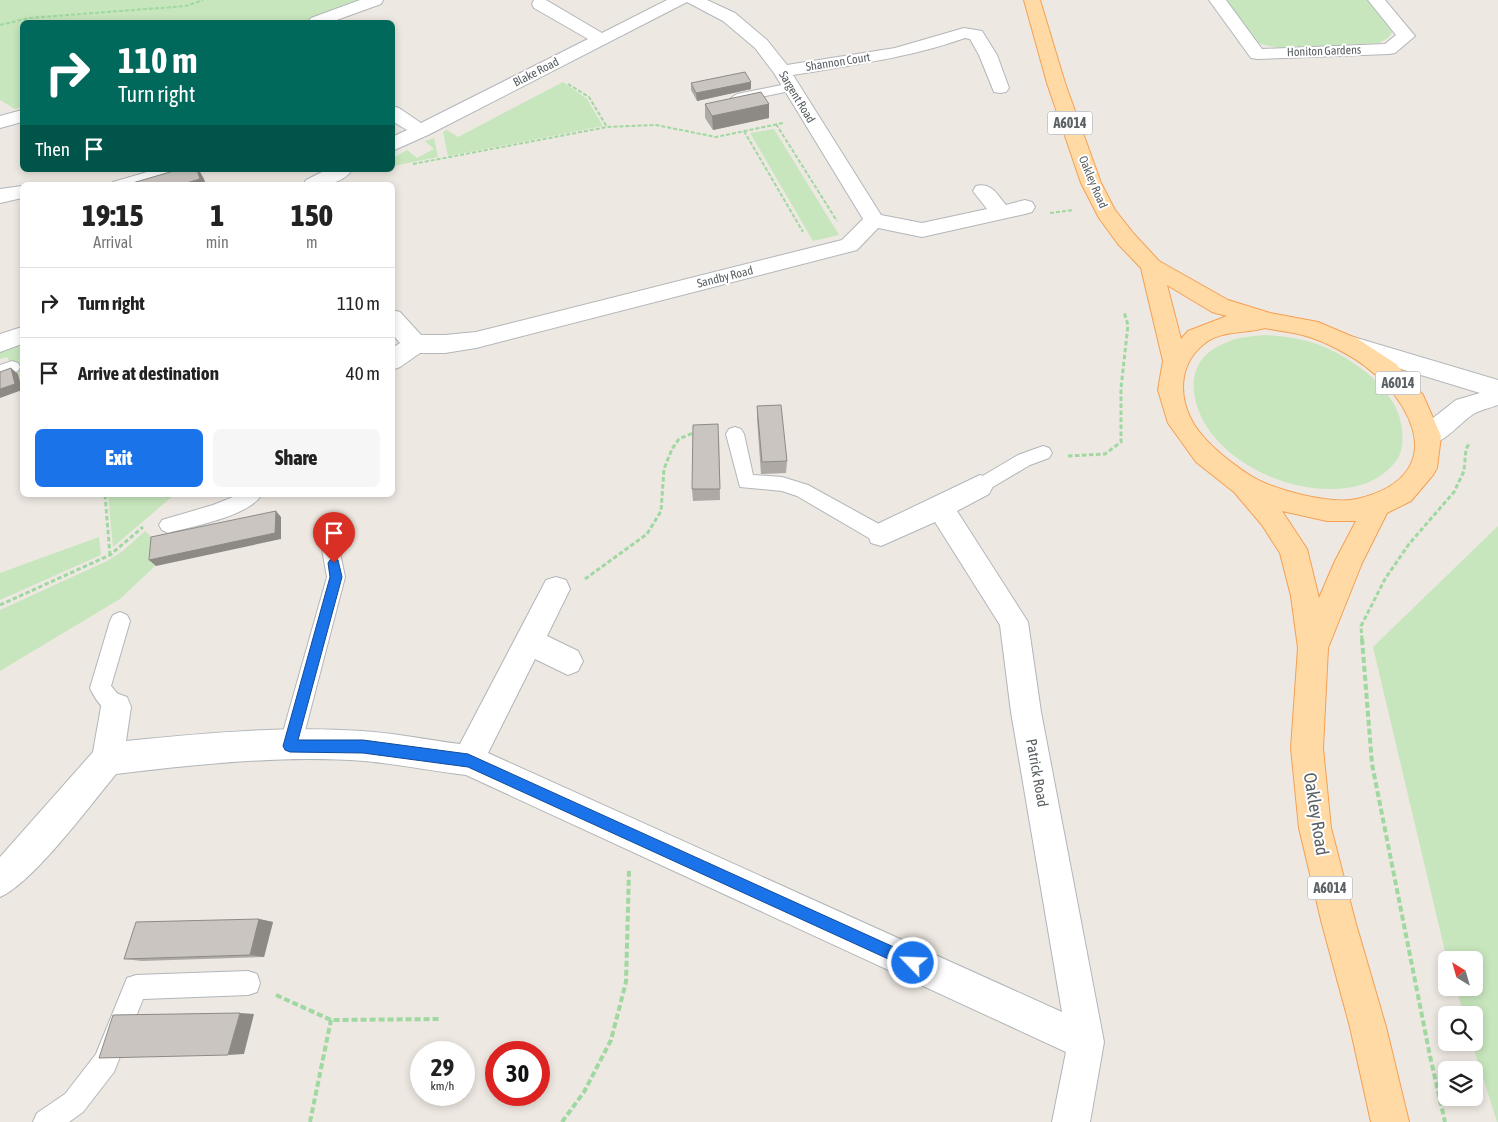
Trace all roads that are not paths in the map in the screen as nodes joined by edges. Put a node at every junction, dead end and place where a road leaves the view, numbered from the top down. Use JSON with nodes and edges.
{"nodes":[{"id":1,"x":375,"y":0,"type":"edge"},
{"id":2,"x":680,"y":0,"type":"edge"},
{"id":3,"x":694,"y":0,"type":"edge"},
{"id":4,"x":1032,"y":0,"type":"edge"},
{"id":5,"x":1217,"y":0,"type":"edge"},
{"id":6,"x":1376,"y":0,"type":"edge"},
{"id":7,"x":540,"y":4,"type":"dead end"},
{"id":8,"x":322,"y":20,"type":"edge"},
{"id":9,"x":600,"y":39,"type":"junction"},
{"id":10,"x":786,"y":79,"type":"junction"},
{"id":11,"x":1000,"y":88,"type":"dead end"},
{"id":12,"x":725,"y":101,"type":"edge"},
{"id":13,"x":395,"y":114,"type":"edge"},
{"id":14,"x":20,"y":117,"type":"edge"},
{"id":15,"x":0,"y":122,"type":"edge"},
{"id":16,"x":421,"y":130,"type":"junction"},
{"id":17,"x":395,"y":143,"type":"edge"},
{"id":18,"x":162,"y":172,"type":"edge"},
{"id":19,"x":338,"y":172,"type":"edge"},
{"id":20,"x":128,"y":182,"type":"edge"},
{"id":21,"x":318,"y":182,"type":"edge"},
{"id":22,"x":983,"y":191,"type":"dead end"},
{"id":23,"x":20,"y":192,"type":"edge"},
{"id":24,"x":0,"y":196,"type":"edge"},
{"id":25,"x":1025,"y":207,"type":"dead end"},
{"id":26,"x":1000,"y":212,"type":"junction"},
{"id":27,"x":874,"y":220,"type":"junction"},
{"id":28,"x":1151,"y":266,"type":"junction"},
{"id":29,"x":395,"y":321,"type":"edge"},
{"id":30,"x":1270,"y":321,"type":"junction"},
{"id":31,"x":20,"y":336,"type":"edge"},
{"id":32,"x":0,"y":343,"type":"edge"},
{"id":33,"x":416,"y":344,"type":"junction"},
{"id":34,"x":1350,"y":345,"type":"junction"},
{"id":35,"x":395,"y":358,"type":"edge"},
{"id":36,"x":1175,"y":361,"type":"junction"},
{"id":37,"x":1498,"y":389,"type":"edge"},
{"id":38,"x":1498,"y":396,"type":"edge"},
{"id":39,"x":735,"y":434,"type":"road end"},
{"id":40,"x":1428,"y":436,"type":"junction"},
{"id":41,"x":1042,"y":453,"type":"road end"},
{"id":42,"x":1243,"y":484,"type":"junction"},
{"id":43,"x":980,"y":486,"type":"joint"},
{"id":44,"x":250,"y":497,"type":"edge"},
{"id":45,"x":1378,"y":505,"type":"junction"},
{"id":46,"x":940,"y":507,"type":"junction"},
{"id":47,"x":168,"y":525,"type":"dead end"},
{"id":48,"x":881,"y":535,"type":"joint"},
{"id":49,"x":331,"y":550,"type":"dead end"},
{"id":50,"x":556,"y":589,"type":"road end"},
{"id":51,"x":120,"y":621,"type":"dead end"},
{"id":52,"x":529,"y":642,"type":"junction"},
{"id":53,"x":1313,"y":648,"type":"junction"},
{"id":54,"x":568,"y":661,"type":"dead end"},
{"id":55,"x":116,"y":707,"type":"joint"},
{"id":56,"x":290,"y":746,"type":"junction"},
{"id":57,"x":108,"y":759,"type":"junction"},
{"id":58,"x":468,"y":760,"type":"junction"},
{"id":59,"x":0,"y":880,"type":"edge"},
{"id":60,"x":248,"y":983,"type":"road end"},
{"id":61,"x":1086,"y":1042,"type":"junction"},
{"id":62,"x":46,"y":1122,"type":"edge"},
{"id":63,"x":1071,"y":1122,"type":"edge"},
{"id":64,"x":1390,"y":1122,"type":"edge"}],
"edges":[{"from":1,"to":8,"type":"street"},
{"from":2,"to":9,"type":"street","name":"Blake Road"},
{"from":3,"to":10,"type":"street","name":"Sargent Road"},
{"from":4,"to":28,"type":"main road","name":"Oakley Road","number":"A6014"},
{"from":5,"to":6,"type":"street","name":"Honiton Gardens"},
{"from":7,"to":9,"type":"street"},
{"from":9,"to":16,"type":"street","name":"Blake Road"},
{"from":10,"to":11,"type":"street","name":"Shannon Court"},
{"from":10,"to":12,"type":"lane"},
{"from":10,"to":27,"type":"street","name":"Sargent Road"},
{"from":13,"to":16,"type":"street"},
{"from":14,"to":15,"type":"street"},
{"from":16,"to":17,"type":"street","name":"Blake Road"},
{"from":18,"to":20,"type":"lane"},
{"from":19,"to":21,"type":"street"},
{"from":22,"to":26,"type":"street"},
{"from":23,"to":24,"type":"street"},
{"from":25,"to":26,"type":"street"},
{"from":26,"to":27,"type":"street"},
{"from":27,"to":33,"type":"street","name":"Sandby Road"},
{"from":28,"to":30,"type":"main road","name":"Oakley Road","number":"A6014"},
{"from":28,"to":36,"type":"main road","name":"Oakley Road","number":"A6014"},
{"from":29,"to":33,"type":"street"},
{"from":30,"to":34,"type":"main road","name":"Oakley Road","number":"A6014"},
{"from":30,"to":36,"type":"main road","name":"Oakley Road","number":"A6014"},
{"from":31,"to":32,"type":"street"},
{"from":33,"to":35,"type":"street"},
{"from":34,"to":37,"type":"street"},
{"from":34,"to":40,"type":"main road","name":"Oakley Road","number":"A6014"},
{"from":36,"to":42,"type":"main road","name":"Oakley Road","number":"A6014"},
{"from":38,"to":40,"type":"street"},
{"from":39,"to":48,"type":"lane"},
{"from":40,"to":45,"type":"main road","name":"Oakley Road","number":"A6014"},
{"from":41,"to":43,"type":"lane"},
{"from":42,"to":45,"type":"main road","name":"Oakley Road","number":"A6014"},
{"from":42,"to":53,"type":"main road","name":"Oakley Road","number":"A6014"},
{"from":43,"to":46,"type":"street"},
{"from":44,"to":47,"type":"lane"},
{"from":45,"to":53,"type":"main road","name":"Oakley Road","number":"A6014"},
{"from":46,"to":48,"type":"street"},
{"from":46,"to":61,"type":"street","name":"Patrick Road"},
{"from":49,"to":56,"type":"lane"},
{"from":50,"to":52,"type":"street"},
{"from":51,"to":55,"type":"lane"},
{"from":52,"to":54,"type":"street"},
{"from":52,"to":58,"type":"street"},
{"from":53,"to":64,"type":"main road","name":"Oakley Road","number":"A6014"},
{"from":55,"to":57,"type":"street"},
{"from":56,"to":57,"type":"street"},
{"from":56,"to":58,"type":"street"},
{"from":57,"to":59,"type":"street"},
{"from":58,"to":61,"type":"street"},
{"from":60,"to":62,"type":"lane"},
{"from":61,"to":63,"type":"street","name":"Patrick Road"}]}
